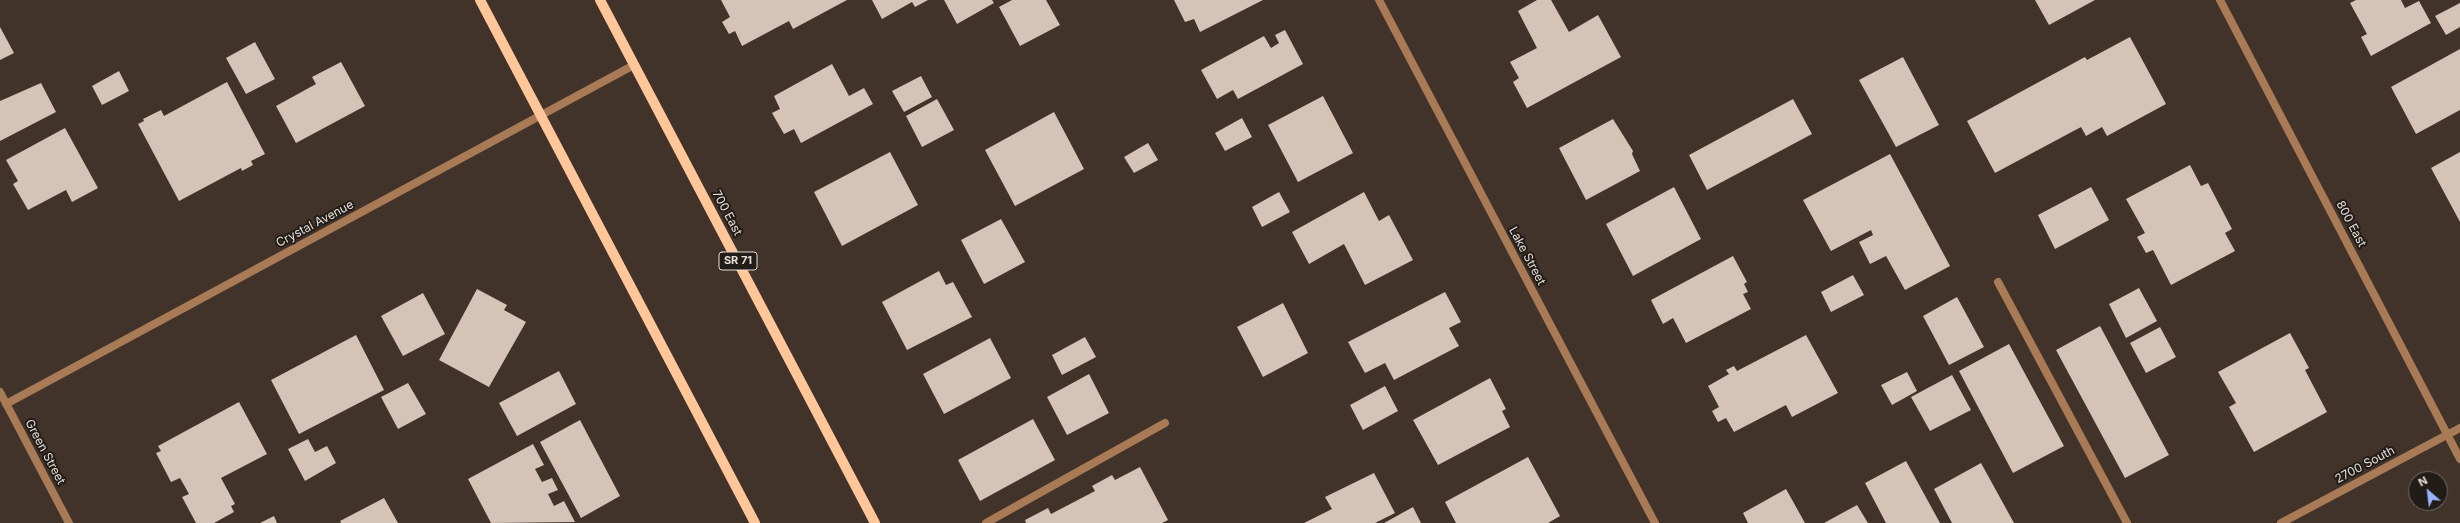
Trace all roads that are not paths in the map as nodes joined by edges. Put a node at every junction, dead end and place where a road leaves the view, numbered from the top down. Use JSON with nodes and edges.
{"nodes":[{"id":1,"x":480,"y":0,"type":"edge"},
{"id":2,"x":600,"y":0,"type":"edge"},
{"id":3,"x":1379,"y":0,"type":"edge"},
{"id":4,"x":2220,"y":0,"type":"edge"},
{"id":5,"x":634,"y":65,"type":"junction"},
{"id":6,"x":541,"y":116,"type":"junction"},
{"id":7,"x":1998,"y":282,"type":"dead end"},
{"id":8,"x":0,"y":392,"type":"edge"},
{"id":9,"x":6,"y":404,"type":"junction"},
{"id":10,"x":1165,"y":422,"type":"dead end"},
{"id":11,"x":2460,"y":428,"type":"edge"},
{"id":12,"x":2448,"y":435,"type":"junction"},
{"id":13,"x":2460,"y":459,"type":"edge"},
{"id":14,"x":69,"y":523,"type":"edge"},
{"id":15,"x":755,"y":523,"type":"edge"},
{"id":16,"x":875,"y":523,"type":"edge"},
{"id":17,"x":986,"y":523,"type":"edge"},
{"id":18,"x":1655,"y":523,"type":"edge"},
{"id":19,"x":2127,"y":523,"type":"edge"},
{"id":20,"x":2281,"y":523,"type":"edge"}],
"edges":[{"from":1,"to":6,"type":"main road"},
{"from":2,"to":5,"type":"main road","name":"700 East","number":"SR 71"},
{"from":3,"to":18,"type":"street","name":"Lake Street"},
{"from":4,"to":12,"type":"street","name":"800 East"},
{"from":5,"to":6,"type":"street","name":"Crystal Avenue"},
{"from":5,"to":16,"type":"main road","name":"700 East","number":"SR 71"},
{"from":6,"to":9,"type":"street","name":"Crystal Avenue"},
{"from":6,"to":15,"type":"main road"},
{"from":7,"to":19,"type":"street"},
{"from":8,"to":9,"type":"street","name":"Green Street"},
{"from":9,"to":14,"type":"street","name":"Green Street"},
{"from":10,"to":17,"type":"street"},
{"from":11,"to":12,"type":"street","name":"2700 South"},
{"from":12,"to":13,"type":"street","name":"800 East"},
{"from":12,"to":20,"type":"street","name":"2700 South"}]}
